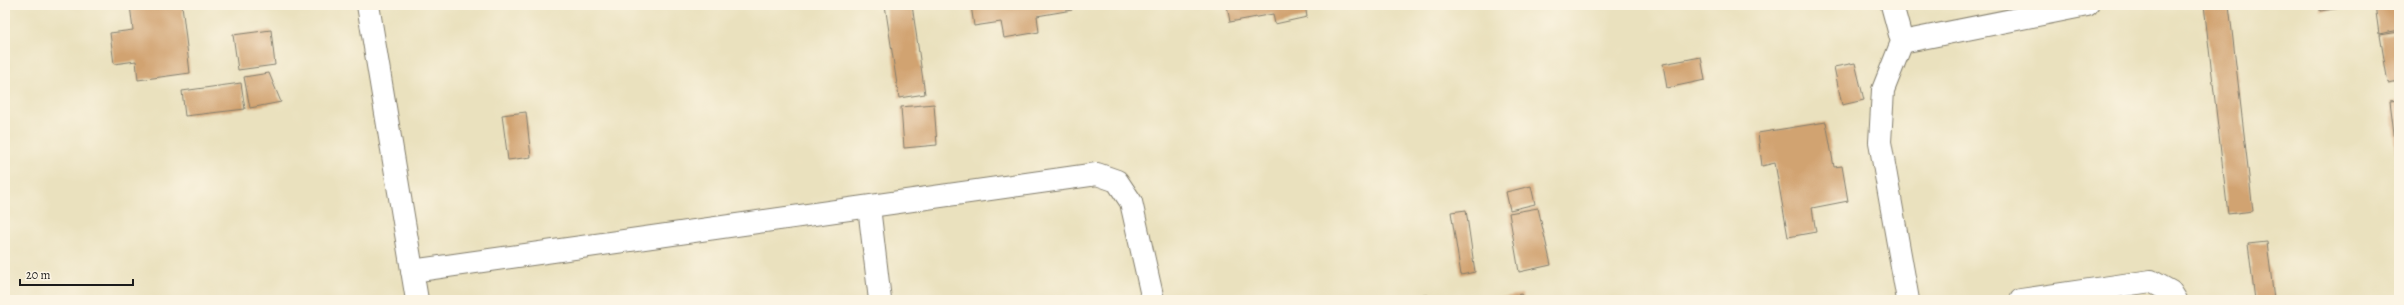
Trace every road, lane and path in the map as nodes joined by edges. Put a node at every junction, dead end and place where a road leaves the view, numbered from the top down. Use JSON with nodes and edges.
{"nodes":[{"id":1,"x":368,"y":5,"type":"edge"},
{"id":2,"x":1892,"y":5,"type":"edge"},
{"id":3,"x":2087,"y":5,"type":"edge"},
{"id":4,"x":1902,"y":42,"type":"junction"},
{"id":5,"x":869,"y":207,"type":"junction"},
{"id":6,"x":412,"y":271,"type":"junction"},
{"id":7,"x":417,"y":300,"type":"edge"},
{"id":8,"x":880,"y":300,"type":"edge"},
{"id":9,"x":1153,"y":300,"type":"edge"},
{"id":10,"x":1908,"y":300,"type":"edge"},
{"id":11,"x":2021,"y":300,"type":"edge"},
{"id":12,"x":2176,"y":300,"type":"edge"}],
"edges":[{"from":1,"to":6,"type":"street"},
{"from":2,"to":4,"type":"street"},
{"from":3,"to":4,"type":"street"},
{"from":4,"to":10,"type":"street"},
{"from":5,"to":6,"type":"street"},
{"from":5,"to":8,"type":"street"},
{"from":5,"to":9,"type":"street"},
{"from":6,"to":7,"type":"street"},
{"from":11,"to":12,"type":"street"}]}
